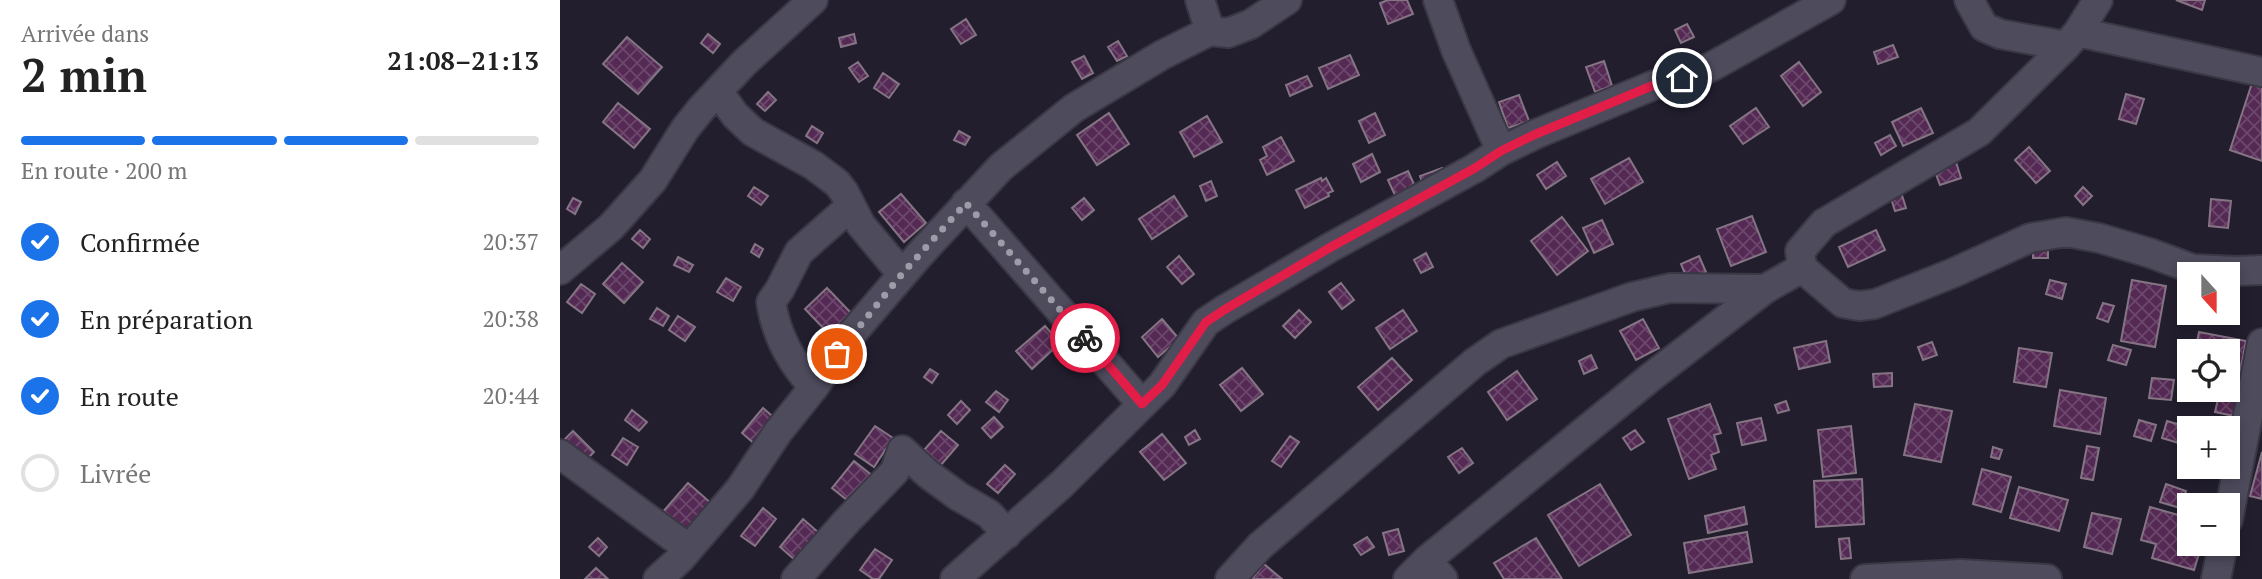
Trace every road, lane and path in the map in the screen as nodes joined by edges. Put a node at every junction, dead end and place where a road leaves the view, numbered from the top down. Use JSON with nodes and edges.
{"nodes":[{"id":1,"x":1200,"y":0,"type":"edge"},
{"id":2,"x":1287,"y":0,"type":"edge"},
{"id":3,"x":1438,"y":0,"type":"edge"},
{"id":4,"x":1831,"y":0,"type":"edge"},
{"id":5,"x":1969,"y":0,"type":"edge"},
{"id":6,"x":2098,"y":0,"type":"edge"},
{"id":7,"x":798,"y":5,"type":"edge"},
{"id":8,"x":1210,"y":32,"type":"junction"},
{"id":9,"x":2072,"y":39,"type":"junction"},
{"id":10,"x":2262,"y":72,"type":"edge"},
{"id":11,"x":718,"y":91,"type":"junction"},
{"id":12,"x":1501,"y":151,"type":"junction"},
{"id":13,"x":966,"y":203,"type":"junction"},
{"id":14,"x":850,"y":206,"type":"junction"},
{"id":15,"x":1802,"y":268,"type":"junction"},
{"id":16,"x":560,"y":270,"type":"edge"},
{"id":17,"x":2262,"y":270,"type":"edge"},
{"id":18,"x":902,"y":274,"type":"junction"},
{"id":19,"x":1765,"y":289,"type":"junction"},
{"id":20,"x":2262,"y":343,"type":"edge"},
{"id":21,"x":814,"y":387,"type":"junction"},
{"id":22,"x":1142,"y":404,"type":"junction"},
{"id":23,"x":560,"y":454,"type":"edge"},
{"id":24,"x":2233,"y":493,"type":"edge"},
{"id":25,"x":1007,"y":534,"type":"junction"},
{"id":26,"x":688,"y":548,"type":"junction"},
{"id":27,"x":2221,"y":556,"type":"edge"},
{"id":28,"x":1426,"y":573,"type":"edge"},
{"id":29,"x":659,"y":579,"type":"edge"},
{"id":30,"x":796,"y":579,"type":"edge"},
{"id":31,"x":955,"y":579,"type":"edge"},
{"id":32,"x":1230,"y":579,"type":"edge"},
{"id":33,"x":1865,"y":579,"type":"edge"},
{"id":34,"x":2047,"y":579,"type":"edge"},
{"id":35,"x":2216,"y":579,"type":"edge"}],
"edges":[{"from":1,"to":8,"type":"street"},
{"from":2,"to":8,"type":"street"},
{"from":3,"to":12,"type":"street"},
{"from":4,"to":12,"type":"street"},
{"from":5,"to":9,"type":"street"},
{"from":6,"to":9,"type":"street"},
{"from":7,"to":11,"type":"street"},
{"from":8,"to":13,"type":"street"},
{"from":9,"to":10,"type":"street"},
{"from":9,"to":15,"type":"street"},
{"from":11,"to":14,"type":"street"},
{"from":11,"to":16,"type":"street"},
{"from":12,"to":22,"type":"street"},
{"from":13,"to":18,"type":"street"},
{"from":13,"to":22,"type":"street"},
{"from":14,"to":18,"type":"street"},
{"from":14,"to":21,"type":"street"},
{"from":15,"to":17,"type":"street"},
{"from":15,"to":19,"type":"street"},
{"from":18,"to":21,"type":"street"},
{"from":19,"to":28,"type":"street"},
{"from":19,"to":32,"type":"street"},
{"from":20,"to":24,"type":"street"},
{"from":21,"to":26,"type":"street"},
{"from":22,"to":25,"type":"street"},
{"from":23,"to":26,"type":"street"},
{"from":25,"to":30,"type":"street"},
{"from":25,"to":31,"type":"street"},
{"from":26,"to":29,"type":"street"},
{"from":27,"to":35,"type":"street"},
{"from":33,"to":34,"type":"street"}]}
